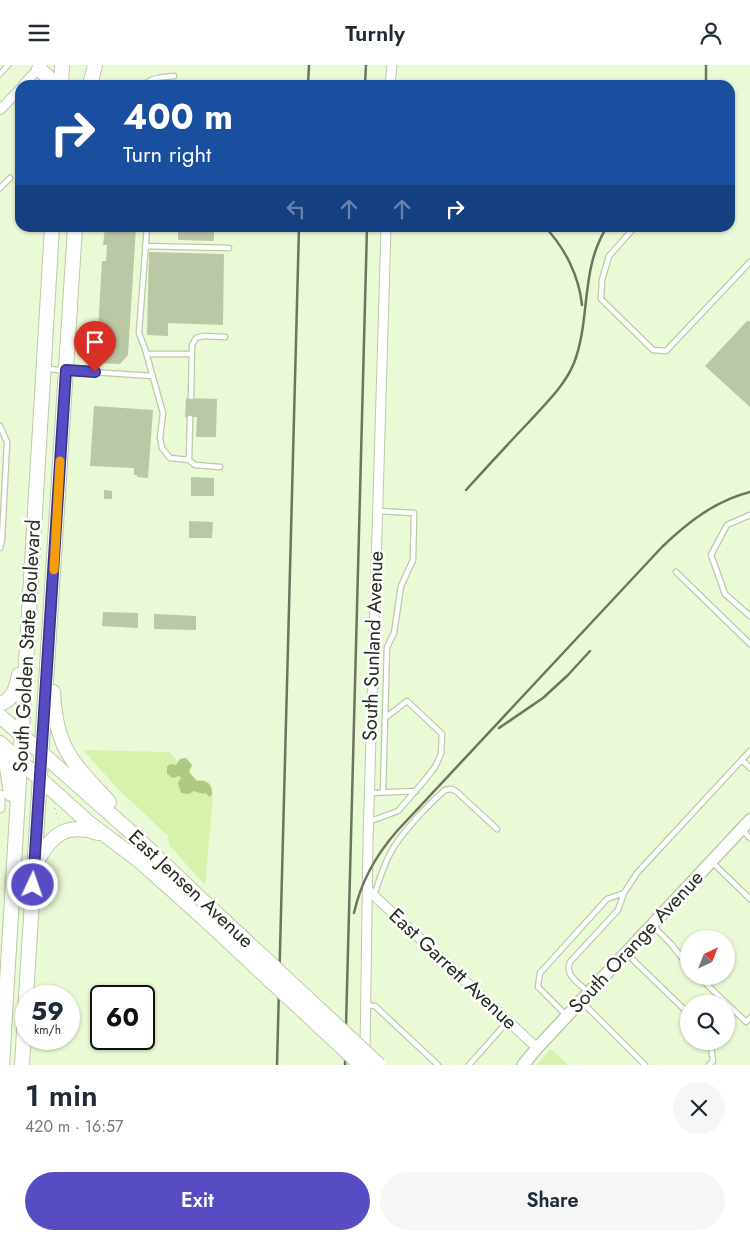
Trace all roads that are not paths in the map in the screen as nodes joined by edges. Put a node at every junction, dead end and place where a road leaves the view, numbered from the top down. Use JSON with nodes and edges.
{"nodes":[{"id":1,"x":8,"y":65,"type":"edge"},
{"id":2,"x":62,"y":65,"type":"edge"},
{"id":3,"x":85,"y":65,"type":"edge"},
{"id":4,"x":95,"y":65,"type":"edge"},
{"id":5,"x":392,"y":65,"type":"edge"},
{"id":6,"x":38,"y":66,"type":"edge"},
{"id":7,"x":0,"y":73,"type":"edge"},
{"id":8,"x":174,"y":76,"type":"dead end"},
{"id":9,"x":27,"y":80,"type":"edge"},
{"id":10,"x":50,"y":80,"type":"edge"},
{"id":11,"x":61,"y":80,"type":"edge"},
{"id":12,"x":84,"y":80,"type":"edge"},
{"id":13,"x":91,"y":80,"type":"edge"},
{"id":14,"x":152,"y":80,"type":"edge"},
{"id":15,"x":390,"y":80,"type":"edge"},
{"id":16,"x":15,"y":94,"type":"edge"},
{"id":17,"x":0,"y":110,"type":"edge"},
{"id":18,"x":10,"y":177,"type":"dead end"},
{"id":19,"x":0,"y":188,"type":"edge"},
{"id":20,"x":52,"y":232,"type":"edge"},
{"id":21,"x":75,"y":232,"type":"edge"},
{"id":22,"x":146,"y":232,"type":"edge"},
{"id":23,"x":386,"y":232,"type":"edge"},
{"id":24,"x":631,"y":232,"type":"edge"},
{"id":25,"x":145,"y":246,"type":"junction"},
{"id":26,"x":229,"y":247,"type":"dead end"},
{"id":27,"x":750,"y":262,"type":"edge"},
{"id":28,"x":225,"y":337,"type":"dead end"},
{"id":29,"x":147,"y":354,"type":"junction"},
{"id":30,"x":192,"y":354,"type":"junction"},
{"id":31,"x":44,"y":369,"type":"junction"},
{"id":32,"x":66,"y":370,"type":"junction"},
{"id":33,"x":153,"y":375,"type":"junction"},
{"id":34,"x":191,"y":397,"type":"dead end"},
{"id":35,"x":190,"y":417,"type":"dead end"},
{"id":36,"x":0,"y":426,"type":"edge"},
{"id":37,"x":190,"y":460,"type":"junction"},
{"id":38,"x":220,"y":467,"type":"dead end"},
{"id":39,"x":378,"y":511,"type":"junction"},
{"id":40,"x":750,"y":515,"type":"edge"},
{"id":41,"x":0,"y":548,"type":"edge"},
{"id":42,"x":676,"y":572,"type":"dead end"},
{"id":43,"x":750,"y":617,"type":"edge"},
{"id":44,"x":28,"y":635,"type":"junction"},
{"id":45,"x":49,"y":641,"type":"junction"},
{"id":46,"x":750,"y":644,"type":"edge"},
{"id":47,"x":0,"y":704,"type":"edge"},
{"id":48,"x":0,"y":716,"type":"edge"},
{"id":49,"x":384,"y":718,"type":"junction"},
{"id":50,"x":22,"y":736,"type":"junction"},
{"id":51,"x":0,"y":743,"type":"edge"},
{"id":52,"x":750,"y":751,"type":"edge"},
{"id":53,"x":0,"y":752,"type":"edge"},
{"id":54,"x":41,"y":754,"type":"junction"},
{"id":55,"x":742,"y":760,"type":"junction"},
{"id":56,"x":20,"y":761,"type":"junction"},
{"id":57,"x":750,"y":769,"type":"edge"},
{"id":58,"x":39,"y":778,"type":"junction"},
{"id":59,"x":416,"y":791,"type":"junction"},
{"id":60,"x":369,"y":793,"type":"junction"},
{"id":61,"x":383,"y":793,"type":"junction"},
{"id":62,"x":0,"y":795,"type":"edge"},
{"id":63,"x":0,"y":808,"type":"edge"},
{"id":64,"x":750,"y":820,"type":"edge"},
{"id":65,"x":368,"y":822,"type":"junction"},
{"id":66,"x":497,"y":829,"type":"dead end"},
{"id":67,"x":742,"y":829,"type":"junction"},
{"id":68,"x":106,"y":836,"type":"junction"},
{"id":69,"x":750,"y":838,"type":"edge"},
{"id":70,"x":712,"y":861,"type":"junction"},
{"id":71,"x":15,"y":863,"type":"junction"},
{"id":72,"x":35,"y":866,"type":"junction"},
{"id":73,"x":170,"y":869,"type":"junction"},
{"id":74,"x":371,"y":893,"type":"junction"},
{"id":75,"x":624,"y":893,"type":"junction"},
{"id":76,"x":750,"y":899,"type":"edge"},
{"id":77,"x":652,"y":925,"type":"junction"},
{"id":78,"x":626,"y":953,"type":"junction"},
{"id":79,"x":680,"y":955,"type":"edge"},
{"id":80,"x":27,"y":985,"type":"edge"},
{"id":81,"x":707,"y":985,"type":"edge"},
{"id":82,"x":585,"y":997,"type":"junction"},
{"id":83,"x":365,"y":1004,"type":"junction"},
{"id":84,"x":680,"y":1005,"type":"edge"},
{"id":85,"x":567,"y":1016,"type":"junction"},
{"id":86,"x":750,"y":1018,"type":"edge"},
{"id":87,"x":508,"y":1021,"type":"junction"},
{"id":88,"x":537,"y":1048,"type":"junction"},
{"id":89,"x":23,"y":1050,"type":"edge"},
{"id":90,"x":711,"y":1050,"type":"edge"},
{"id":91,"x":2,"y":1065,"type":"edge"},
{"id":92,"x":22,"y":1065,"type":"edge"},
{"id":93,"x":361,"y":1065,"type":"edge"},
{"id":94,"x":365,"y":1065,"type":"edge"},
{"id":95,"x":379,"y":1065,"type":"edge"},
{"id":96,"x":438,"y":1065,"type":"edge"},
{"id":97,"x":468,"y":1065,"type":"edge"},
{"id":98,"x":524,"y":1065,"type":"edge"},
{"id":99,"x":645,"y":1065,"type":"edge"},
{"id":100,"x":709,"y":1065,"type":"edge"}],
"edges":[{"from":1,"to":7,"type":"lane"},
{"from":2,"to":11,"type":"main road"},
{"from":3,"to":12,"type":"main road"},
{"from":4,"to":13,"type":"main road"},
{"from":5,"to":15,"type":"street"},
{"from":6,"to":9,"type":"street"},
{"from":6,"to":10,"type":"main road"},
{"from":8,"to":14,"type":"lane"},
{"from":16,"to":17,"type":"street"},
{"from":18,"to":19,"type":"lane"},
{"from":20,"to":31,"type":"main road","name":"South Golden State Boulevard"},
{"from":21,"to":32,"type":"main road","name":"South Golden State Boulevard"},
{"from":22,"to":25,"type":"lane"},
{"from":23,"to":39,"type":"street","name":"South Sunland Avenue"},
{"from":24,"to":27,"type":"lane"},
{"from":25,"to":26,"type":"lane"},
{"from":25,"to":29,"type":"lane"},
{"from":28,"to":30,"type":"lane"},
{"from":29,"to":30,"type":"lane"},
{"from":29,"to":33,"type":"lane"},
{"from":30,"to":34,"type":"lane"},
{"from":31,"to":32,"type":"lane"},
{"from":31,"to":44,"type":"main road","name":"South Golden State Boulevard"},
{"from":32,"to":33,"type":"lane"},
{"from":32,"to":45,"type":"main road","name":"South Golden State Boulevard"},
{"from":33,"to":37,"type":"lane"},
{"from":35,"to":37,"type":"lane"},
{"from":36,"to":41,"type":"lane"},
{"from":37,"to":38,"type":"lane"},
{"from":39,"to":49,"type":"lane"},
{"from":39,"to":60,"type":"street","name":"South Sunland Avenue"},
{"from":40,"to":43,"type":"lane"},
{"from":42,"to":46,"type":"lane"},
{"from":44,"to":47,"type":"main road"},
{"from":44,"to":50,"type":"main road","name":"South Golden State Boulevard"},
{"from":45,"to":54,"type":"main road","name":"South Golden State Boulevard"},
{"from":45,"to":73,"type":"main road"},
{"from":48,"to":50,"type":"main road","name":"East Jensen Avenue"},
{"from":49,"to":59,"type":"lane"},
{"from":49,"to":61,"type":"lane"},
{"from":50,"to":54,"type":"main road","name":"East Jensen Avenue"},
{"from":50,"to":56,"type":"main road","name":"South Golden State Boulevard"},
{"from":51,"to":56,"type":"main road","name":"East Jensen Avenue"},
{"from":52,"to":55,"type":"lane"},
{"from":53,"to":71,"type":"main road"},
{"from":54,"to":58,"type":"main road","name":"South Golden State Boulevard"},
{"from":54,"to":73,"type":"main road","name":"East Jensen Avenue"},
{"from":55,"to":57,"type":"lane"},
{"from":55,"to":75,"type":"lane"},
{"from":56,"to":58,"type":"main road","name":"East Jensen Avenue"},
{"from":56,"to":71,"type":"main road","name":"South Golden State Boulevard"},
{"from":58,"to":68,"type":"main road","name":"East Jensen Avenue"},
{"from":58,"to":72,"type":"main road","name":"South Golden State Boulevard"},
{"from":59,"to":61,"type":"lane"},
{"from":59,"to":65,"type":"lane"},
{"from":60,"to":61,"type":"lane"},
{"from":60,"to":65,"type":"street","name":"South Sunland Avenue"},
{"from":62,"to":63,"type":"street"},
{"from":64,"to":67,"type":"street","name":"South Orange Avenue"},
{"from":65,"to":74,"type":"street","name":"South Sunland Avenue"},
{"from":66,"to":74,"type":"lane"},
{"from":67,"to":69,"type":"lane"},
{"from":67,"to":70,"type":"street","name":"South Orange Avenue"},
{"from":68,"to":72,"type":"main road"},
{"from":68,"to":93,"type":"main road","name":"East Jensen Avenue","bridge":true},
{"from":70,"to":76,"type":"lane"},
{"from":70,"to":77,"type":"street","name":"South Orange Avenue"},
{"from":71,"to":91,"type":"main road","name":"South Golden State Boulevard"},
{"from":72,"to":80,"type":"main road","name":"South Golden State Boulevard"},
{"from":73,"to":95,"type":"main road","name":"East Jensen Avenue","bridge":true},
{"from":74,"to":83,"type":"street","name":"South Sunland Avenue"},
{"from":74,"to":87,"type":"street","name":"East Garrett Avenue"},
{"from":75,"to":82,"type":"lane"},
{"from":75,"to":85,"type":"lane"},
{"from":77,"to":78,"type":"street","name":"South Orange Avenue"},
{"from":77,"to":79,"type":"lane"},
{"from":78,"to":82,"type":"street","name":"South Orange Avenue"},
{"from":78,"to":84,"type":"lane"},
{"from":81,"to":86,"type":"lane"},
{"from":82,"to":85,"type":"street","name":"South Orange Avenue"},
{"from":82,"to":99,"type":"lane"},
{"from":83,"to":94,"type":"street","name":"South Sunland Avenue"},
{"from":83,"to":96,"type":"lane"},
{"from":85,"to":88,"type":"street","name":"South Orange Avenue"},
{"from":87,"to":88,"type":"street","name":"East Garrett Avenue"},
{"from":87,"to":97,"type":"lane"},
{"from":88,"to":98,"type":"street","name":"South Orange Avenue"},
{"from":89,"to":92,"type":"main road","name":"South Golden State Boulevard"},
{"from":90,"to":100,"type":"lane"}]}
